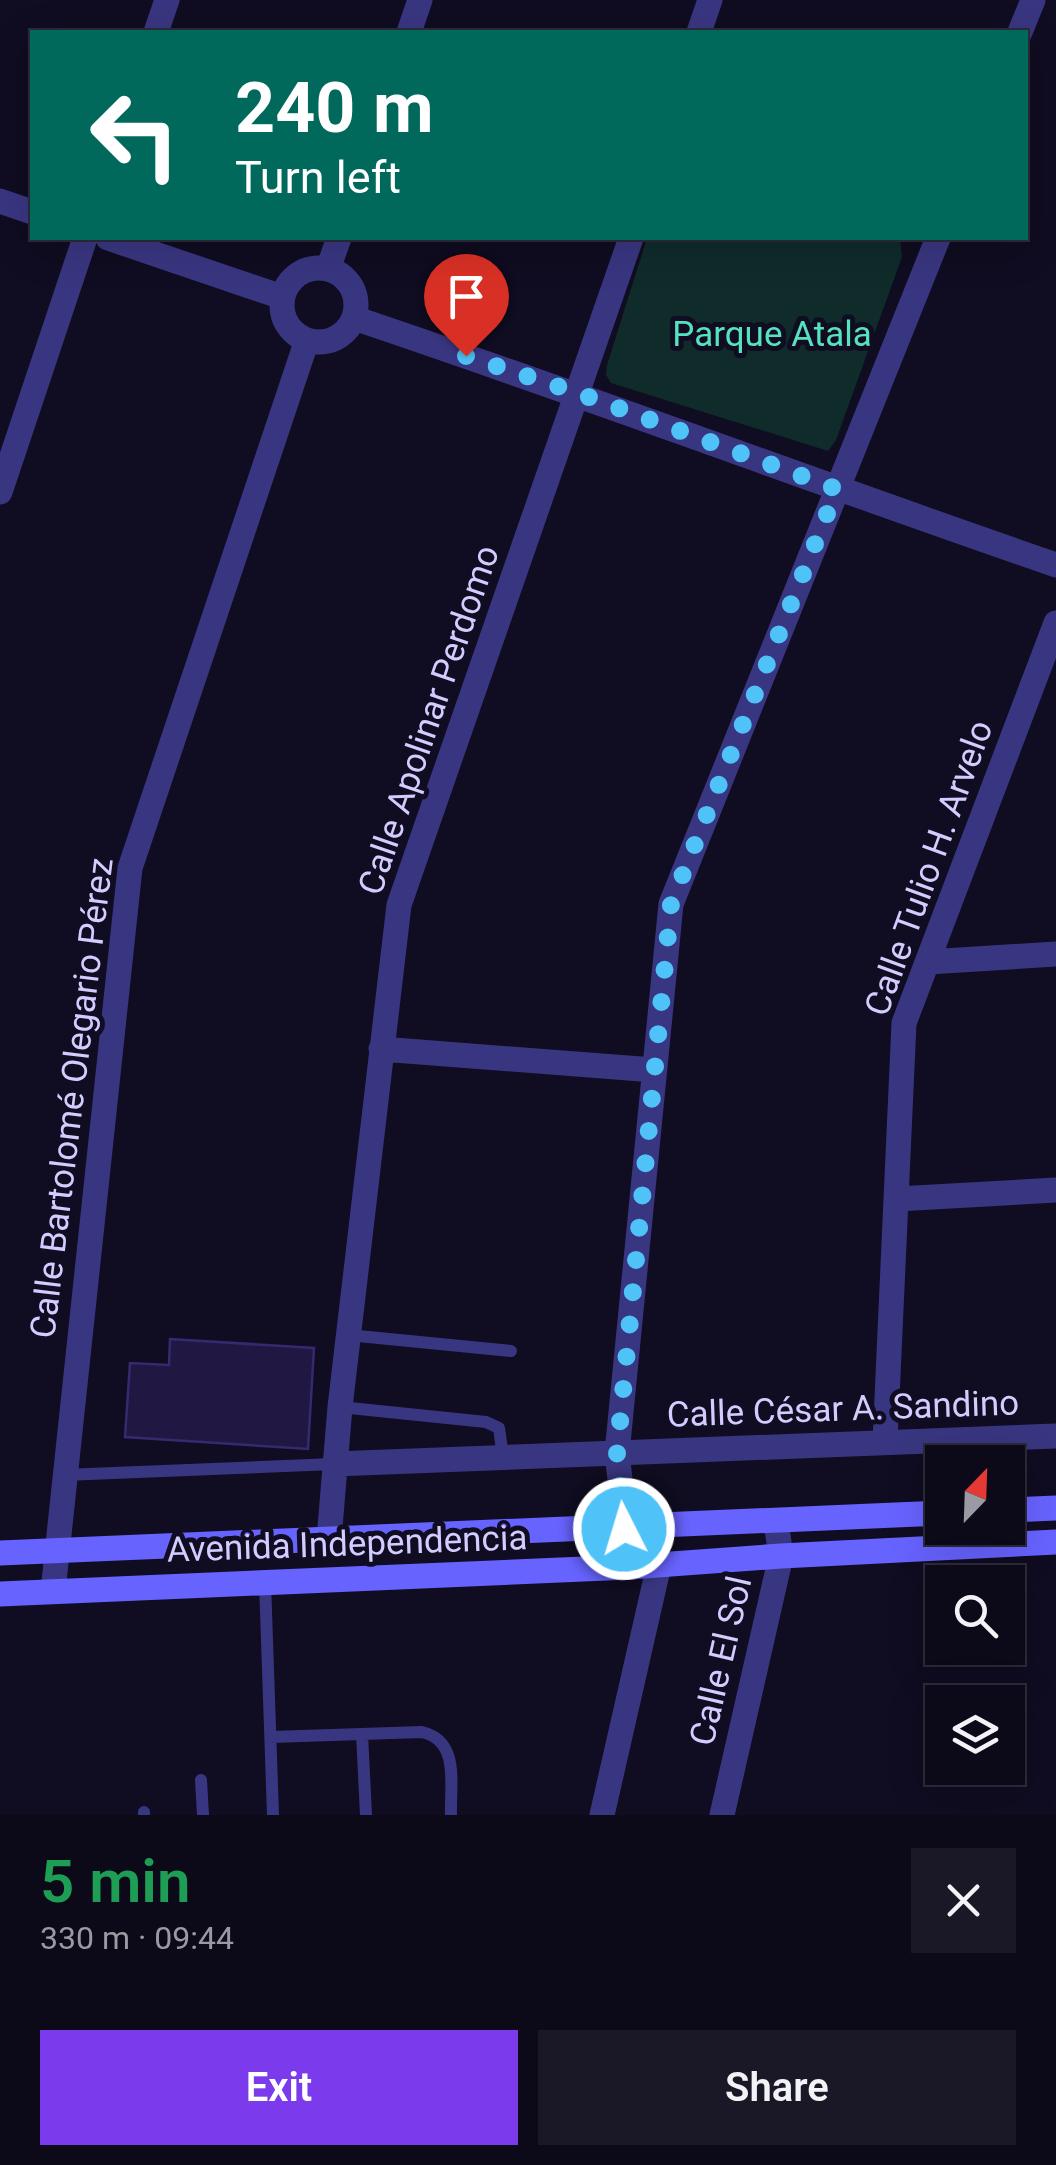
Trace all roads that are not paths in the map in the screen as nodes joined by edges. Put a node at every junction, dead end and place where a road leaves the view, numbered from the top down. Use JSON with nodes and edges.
{"nodes":[{"id":1,"x":167,"y":0,"type":"edge"},
{"id":2,"x":420,"y":0,"type":"edge"},
{"id":3,"x":710,"y":0,"type":"edge"},
{"id":4,"x":1033,"y":0,"type":"edge"},
{"id":5,"x":157,"y":30,"type":"edge"},
{"id":6,"x":409,"y":30,"type":"edge"},
{"id":7,"x":700,"y":30,"type":"edge"},
{"id":8,"x":1021,"y":30,"type":"edge"},
{"id":9,"x":0,"y":201,"type":"edge"},
{"id":10,"x":30,"y":211,"type":"edge"},
{"id":11,"x":84,"y":240,"type":"edge"},
{"id":12,"x":114,"y":240,"type":"edge"},
{"id":13,"x":338,"y":240,"type":"edge"},
{"id":14,"x":629,"y":240,"type":"edge"},
{"id":15,"x":937,"y":240,"type":"edge"},
{"id":16,"x":328,"y":269,"type":"junction"},
{"id":17,"x":282,"y":297,"type":"junction"},
{"id":18,"x":354,"y":318,"type":"junction"},
{"id":19,"x":307,"y":340,"type":"junction"},
{"id":20,"x":578,"y":393,"type":"junction"},
{"id":21,"x":837,"y":489,"type":"junction"},
{"id":22,"x":0,"y":492,"type":"edge"},
{"id":23,"x":1056,"y":565,"type":"edge"},
{"id":24,"x":1056,"y":623,"type":"edge"},
{"id":25,"x":1056,"y":954,"type":"edge"},
{"id":26,"x":928,"y":962,"type":"junction"},
{"id":27,"x":381,"y":1049,"type":"junction"},
{"id":28,"x":654,"y":1070,"type":"junction"},
{"id":29,"x":1056,"y":1190,"type":"edge"},
{"id":30,"x":898,"y":1199,"type":"junction"},
{"id":31,"x":348,"y":1335,"type":"junction"},
{"id":32,"x":511,"y":1350,"type":"dead end"},
{"id":33,"x":340,"y":1407,"type":"junction"},
{"id":34,"x":1056,"y":1436,"type":"edge"},
{"id":35,"x":885,"y":1442,"type":"junction"},
{"id":36,"x":617,"y":1453,"type":"junction"},
{"id":37,"x":503,"y":1457,"type":"junction"},
{"id":38,"x":334,"y":1464,"type":"junction"},
{"id":39,"x":64,"y":1475,"type":"junction"},
{"id":40,"x":1056,"y":1508,"type":"edge"},
{"id":41,"x":1025,"y":1509,"type":"edge"},
{"id":42,"x":925,"y":1514,"type":"edge"},
{"id":43,"x":776,"y":1522,"type":"junction"},
{"id":44,"x":624,"y":1529,"type":"junction"},
{"id":45,"x":328,"y":1539,"type":"junction"},
{"id":46,"x":266,"y":1541,"type":"junction"},
{"id":47,"x":1056,"y":1542,"type":"edge"},
{"id":48,"x":56,"y":1550,"type":"junction"},
{"id":49,"x":0,"y":1553,"type":"edge"},
{"id":50,"x":782,"y":1556,"type":"junction"},
{"id":51,"x":659,"y":1565,"type":"junction"},
{"id":52,"x":630,"y":1567,"type":"junction"},
{"id":53,"x":265,"y":1582,"type":"junction"},
{"id":54,"x":52,"y":1591,"type":"junction"},
{"id":55,"x":0,"y":1594,"type":"edge"},
{"id":56,"x":362,"y":1734,"type":"junction"},
{"id":57,"x":270,"y":1738,"type":"junction"},
{"id":58,"x":202,"y":1780,"type":"dead end"},
{"id":59,"x":204,"y":1815,"type":"edge"},
{"id":60,"x":274,"y":1815,"type":"edge"},
{"id":61,"x":366,"y":1815,"type":"edge"},
{"id":62,"x":452,"y":1815,"type":"edge"},
{"id":63,"x":602,"y":1815,"type":"edge"},
{"id":64,"x":722,"y":1815,"type":"edge"}],
"edges":[{"from":1,"to":5,"type":"street"},
{"from":2,"to":6,"type":"street"},
{"from":3,"to":7,"type":"street"},
{"from":4,"to":8,"type":"street"},
{"from":9,"to":10,"type":"street"},
{"from":11,"to":22,"type":"street"},
{"from":12,"to":17,"type":"street"},
{"from":13,"to":16,"type":"street"},
{"from":14,"to":20,"type":"street","name":"Calle Apolinar Perdomo"},
{"from":15,"to":21,"type":"street"},
{"from":16,"to":17,"type":"street"},
{"from":16,"to":18,"type":"street"},
{"from":17,"to":19,"type":"street"},
{"from":18,"to":19,"type":"street"},
{"from":18,"to":20,"type":"street"},
{"from":19,"to":39,"type":"street","name":"Calle Bartolomé Olegario Pérez"},
{"from":20,"to":21,"type":"street"},
{"from":20,"to":27,"type":"street","name":"Calle Apolinar Perdomo"},
{"from":21,"to":23,"type":"street"},
{"from":21,"to":28,"type":"street"},
{"from":24,"to":26,"type":"street","name":"Calle Tulio H. Arvelo"},
{"from":25,"to":26,"type":"street"},
{"from":26,"to":30,"type":"street","name":"Calle Tulio H. Arvelo"},
{"from":27,"to":28,"type":"street"},
{"from":27,"to":31,"type":"street","name":"Calle Apolinar Perdomo"},
{"from":28,"to":36,"type":"street"},
{"from":29,"to":30,"type":"street"},
{"from":30,"to":35,"type":"street","name":"Calle Tulio H. Arvelo"},
{"from":31,"to":32,"type":"lane"},
{"from":31,"to":33,"type":"street","name":"Calle Apolinar Perdomo"},
{"from":33,"to":37,"type":"lane"},
{"from":33,"to":38,"type":"street","name":"Calle Apolinar Perdomo"},
{"from":34,"to":35,"type":"street","name":"Calle César A. Sandino"},
{"from":35,"to":36,"type":"street","name":"Calle César A. Sandino"},
{"from":36,"to":37,"type":"street","name":"Calle César A. Sandino"},
{"from":36,"to":44,"type":"street"},
{"from":37,"to":38,"type":"street","name":"Calle César A. Sandino"},
{"from":38,"to":39,"type":"lane"},
{"from":38,"to":45,"type":"street","name":"Calle Apolinar Perdomo"},
{"from":39,"to":48,"type":"street","name":"Calle Bartolomé Olegario Pérez"},
{"from":40,"to":41,"type":"main road"},
{"from":42,"to":43,"type":"main road","name":"Avenida Independencia"},
{"from":43,"to":44,"type":"main road","name":"Avenida Independencia"},
{"from":43,"to":50,"type":"street","name":"Calle El Sol"},
{"from":44,"to":45,"type":"main road","name":"Avenida Independencia"},
{"from":44,"to":52,"type":"street"},
{"from":45,"to":46,"type":"main road","name":"Avenida Independencia"},
{"from":46,"to":48,"type":"main road","name":"Avenida Independencia"},
{"from":46,"to":53,"type":"main road"},
{"from":47,"to":50,"type":"main road","name":"Avenida Independencia"},
{"from":48,"to":49,"type":"main road","name":"Avenida Independencia"},
{"from":48,"to":54,"type":"street","name":"Calle Bartolomé Olegario Pérez"},
{"from":50,"to":51,"type":"main road","name":"Avenida Independencia"},
{"from":50,"to":64,"type":"street","name":"Calle El Sol"},
{"from":51,"to":52,"type":"main road","name":"Avenida Independencia"},
{"from":51,"to":63,"type":"street"},
{"from":52,"to":53,"type":"main road","name":"Avenida Independencia"},
{"from":53,"to":54,"type":"main road","name":"Avenida Independencia"},
{"from":53,"to":57,"type":"lane"},
{"from":54,"to":55,"type":"main road","name":"Avenida Independencia"},
{"from":56,"to":57,"type":"lane"},
{"from":56,"to":61,"type":"lane"},
{"from":56,"to":62,"type":"lane"},
{"from":57,"to":60,"type":"lane"},
{"from":58,"to":59,"type":"lane"}]}
